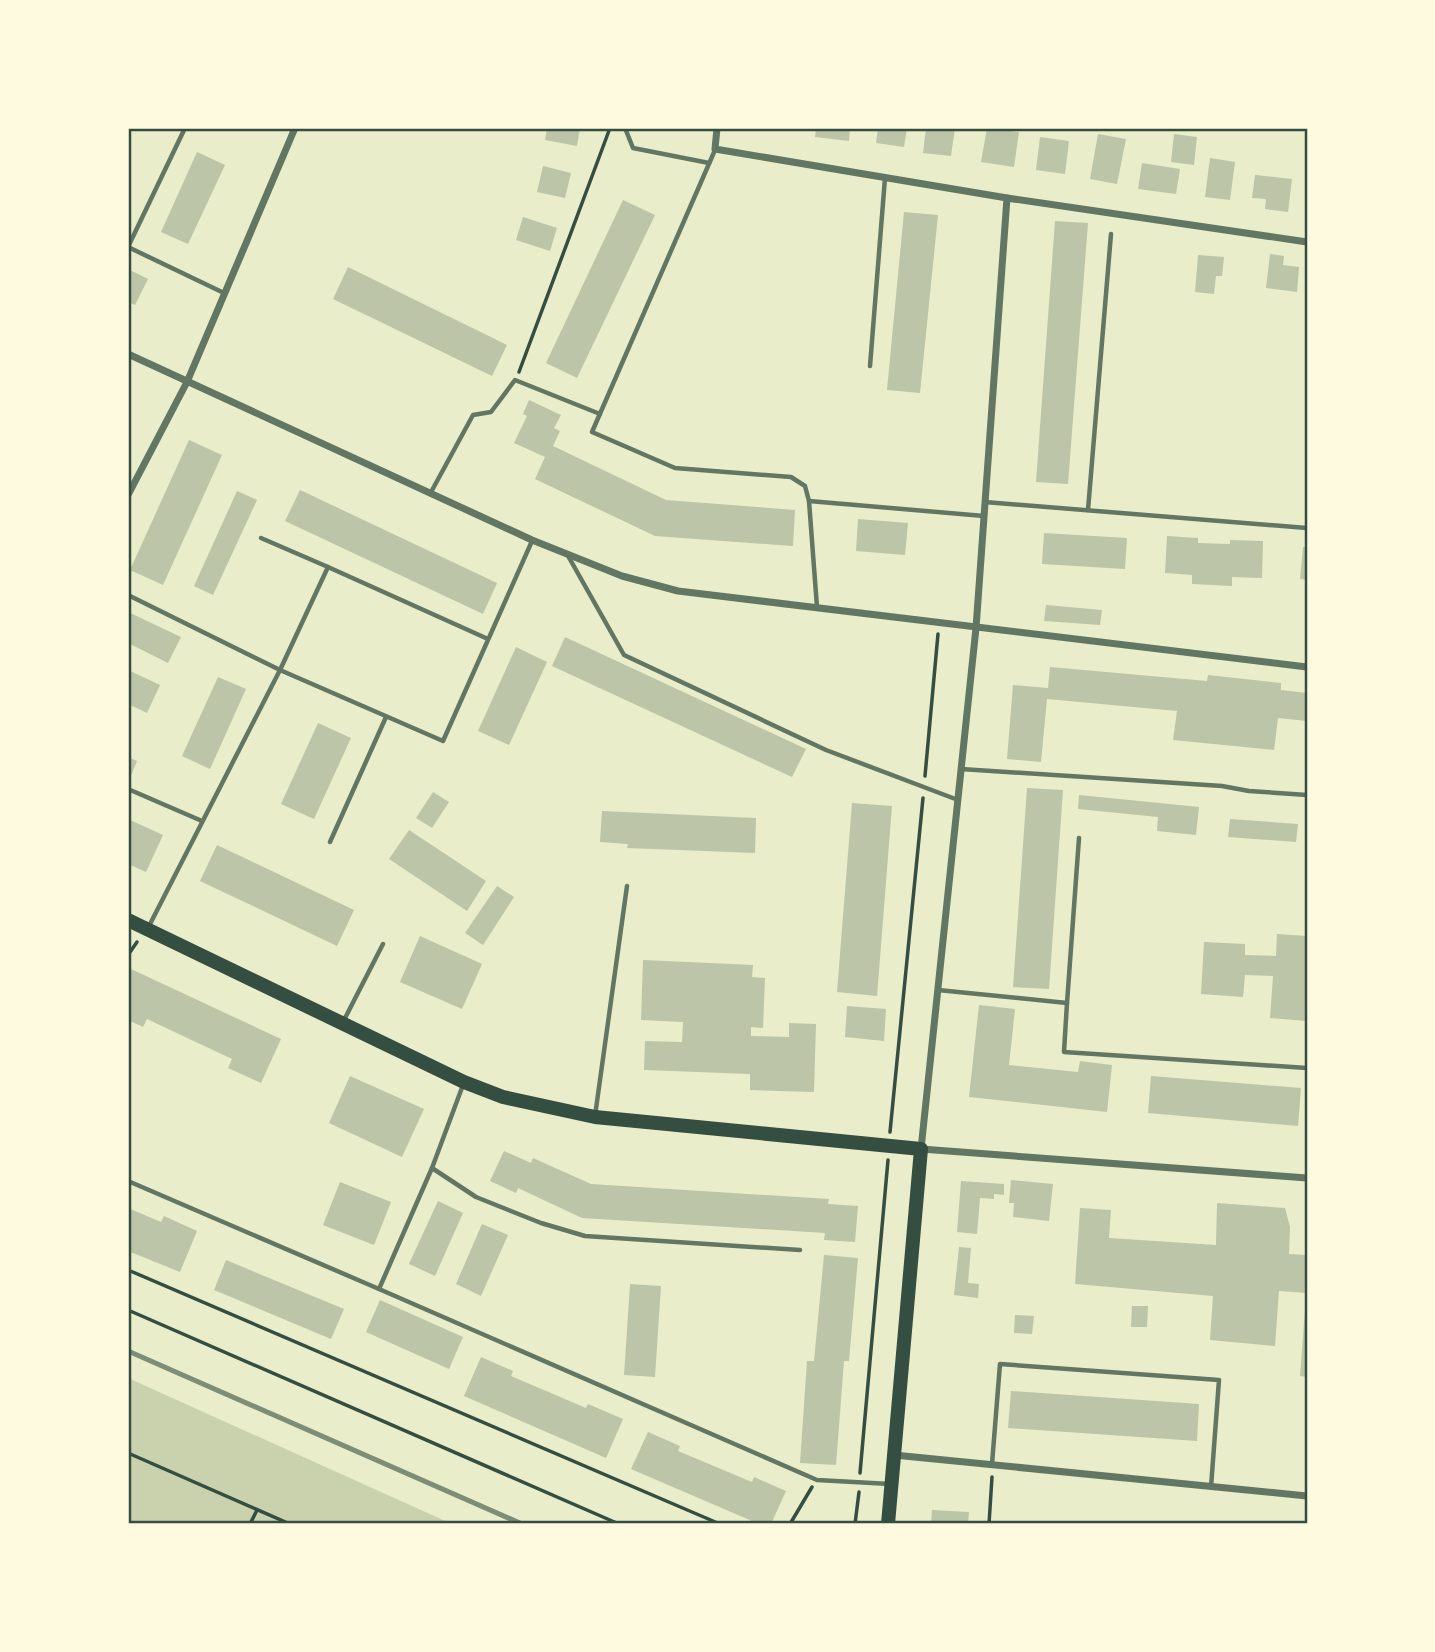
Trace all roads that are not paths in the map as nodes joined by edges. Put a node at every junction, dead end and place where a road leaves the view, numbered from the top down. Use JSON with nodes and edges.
{"nodes":[{"id":1,"x":185,"y":128,"type":"edge"},
{"id":2,"x":295,"y":128,"type":"edge"},
{"id":3,"x":625,"y":128,"type":"edge"},
{"id":4,"x":717,"y":128,"type":"edge"},
{"id":5,"x":715,"y":149,"type":"junction"},
{"id":6,"x":709,"y":163,"type":"junction"},
{"id":7,"x":885,"y":178,"type":"junction"},
{"id":8,"x":1007,"y":198,"type":"junction"},
{"id":9,"x":1111,"y":234,"type":"dead end"},
{"id":10,"x":1307,"y":242,"type":"edge"},
{"id":11,"x":128,"y":247,"type":"edge"},
{"id":12,"x":225,"y":294,"type":"junction"},
{"id":13,"x":128,"y":354,"type":"edge"},
{"id":14,"x":870,"y":366,"type":"dead end"},
{"id":15,"x":187,"y":382,"type":"junction"},
{"id":16,"x":600,"y":414,"type":"junction"},
{"id":17,"x":430,"y":494,"type":"junction"},
{"id":18,"x":128,"y":495,"type":"edge"},
{"id":19,"x":808,"y":501,"type":"junction"},
{"id":20,"x":985,"y":502,"type":"junction"},
{"id":21,"x":1088,"y":510,"type":"junction"},
{"id":22,"x":984,"y":516,"type":"junction"},
{"id":23,"x":1307,"y":528,"type":"edge"},
{"id":24,"x":261,"y":538,"type":"dead end"},
{"id":25,"x":532,"y":540,"type":"junction"},
{"id":26,"x":566,"y":554,"type":"junction"},
{"id":27,"x":328,"y":567,"type":"junction"},
{"id":28,"x":128,"y":595,"type":"edge"},
{"id":29,"x":817,"y":607,"type":"junction"},
{"id":30,"x":976,"y":628,"type":"junction"},
{"id":31,"x":488,"y":639,"type":"junction"},
{"id":32,"x":1307,"y":667,"type":"edge"},
{"id":33,"x":280,"y":670,"type":"junction"},
{"id":34,"x":386,"y":717,"type":"junction"},
{"id":35,"x":961,"y":769,"type":"junction"},
{"id":36,"x":128,"y":789,"type":"edge"},
{"id":37,"x":1307,"y":795,"type":"edge"},
{"id":38,"x":958,"y":800,"type":"junction"},
{"id":39,"x":202,"y":821,"type":"junction"},
{"id":40,"x":1079,"y":838,"type":"dead end"},
{"id":41,"x":330,"y":842,"type":"dead end"},
{"id":42,"x":627,"y":886,"type":"dead end"},
{"id":43,"x":128,"y":920,"type":"edge"},
{"id":44,"x":147,"y":929,"type":"junction"},
{"id":45,"x":383,"y":944,"type":"dead end"},
{"id":46,"x":938,"y":990,"type":"junction"},
{"id":47,"x":1067,"y":1003,"type":"junction"},
{"id":48,"x":342,"y":1023,"type":"junction"},
{"id":49,"x":1307,"y":1068,"type":"edge"},
{"id":50,"x":464,"y":1082,"type":"junction"},
{"id":51,"x":595,"y":1117,"type":"junction"},
{"id":52,"x":921,"y":1149,"type":"junction"},
{"id":53,"x":432,"y":1168,"type":"junction"},
{"id":54,"x":1307,"y":1178,"type":"edge"},
{"id":55,"x":128,"y":1181,"type":"edge"},
{"id":56,"x":800,"y":1250,"type":"dead end"},
{"id":57,"x":379,"y":1289,"type":"junction"},
{"id":58,"x":893,"y":1455,"type":"junction"},
{"id":59,"x":992,"y":1465,"type":"junction"},
{"id":60,"x":891,"y":1484,"type":"junction"},
{"id":61,"x":1211,"y":1487,"type":"junction"},
{"id":62,"x":1307,"y":1496,"type":"edge"},
{"id":63,"x":888,"y":1524,"type":"edge"}],
"edges":[{"from":1,"to":11,"type":"lane"},
{"from":2,"to":12,"type":"street"},
{"from":3,"to":6,"type":"lane"},
{"from":4,"to":5,"type":"street"},
{"from":5,"to":6,"type":"lane"},
{"from":5,"to":7,"type":"street"},
{"from":6,"to":16,"type":"lane"},
{"from":7,"to":8,"type":"street"},
{"from":7,"to":14,"type":"lane"},
{"from":8,"to":10,"type":"street"},
{"from":8,"to":20,"type":"street"},
{"from":9,"to":21,"type":"lane"},
{"from":11,"to":12,"type":"lane"},
{"from":12,"to":15,"type":"street"},
{"from":13,"to":15,"type":"street"},
{"from":15,"to":17,"type":"street"},
{"from":15,"to":18,"type":"street"},
{"from":16,"to":17,"type":"lane"},
{"from":16,"to":19,"type":"lane"},
{"from":17,"to":25,"type":"street"},
{"from":19,"to":22,"type":"lane"},
{"from":19,"to":29,"type":"lane"},
{"from":20,"to":21,"type":"lane"},
{"from":20,"to":22,"type":"street"},
{"from":21,"to":23,"type":"lane"},
{"from":22,"to":30,"type":"street"},
{"from":24,"to":27,"type":"lane"},
{"from":25,"to":26,"type":"street"},
{"from":25,"to":31,"type":"lane"},
{"from":26,"to":29,"type":"street"},
{"from":26,"to":38,"type":"lane"},
{"from":27,"to":31,"type":"lane"},
{"from":27,"to":33,"type":"lane"},
{"from":28,"to":33,"type":"lane"},
{"from":29,"to":30,"type":"street"},
{"from":30,"to":32,"type":"street"},
{"from":30,"to":35,"type":"street"},
{"from":31,"to":34,"type":"lane"},
{"from":33,"to":34,"type":"lane"},
{"from":33,"to":39,"type":"lane"},
{"from":34,"to":41,"type":"lane"},
{"from":35,"to":37,"type":"lane"},
{"from":35,"to":38,"type":"street"},
{"from":36,"to":39,"type":"lane"},
{"from":38,"to":46,"type":"street"},
{"from":39,"to":44,"type":"lane"},
{"from":40,"to":47,"type":"lane"},
{"from":42,"to":51,"type":"lane"},
{"from":43,"to":44,"type":"main road"},
{"from":44,"to":48,"type":"main road"},
{"from":45,"to":48,"type":"lane"},
{"from":46,"to":47,"type":"lane"},
{"from":46,"to":52,"type":"street"},
{"from":47,"to":49,"type":"lane"},
{"from":48,"to":50,"type":"main road"},
{"from":50,"to":51,"type":"main road"},
{"from":50,"to":53,"type":"lane"},
{"from":51,"to":52,"type":"main road"},
{"from":52,"to":54,"type":"street"},
{"from":52,"to":58,"type":"main road"},
{"from":53,"to":56,"type":"lane"},
{"from":53,"to":57,"type":"lane"},
{"from":55,"to":57,"type":"lane"},
{"from":57,"to":60,"type":"lane"},
{"from":58,"to":59,"type":"street"},
{"from":58,"to":60,"type":"main road"},
{"from":59,"to":61,"type":"street"},
{"from":59,"to":61,"type":"lane"},
{"from":60,"to":63,"type":"main road"},
{"from":61,"to":62,"type":"street"}]}
